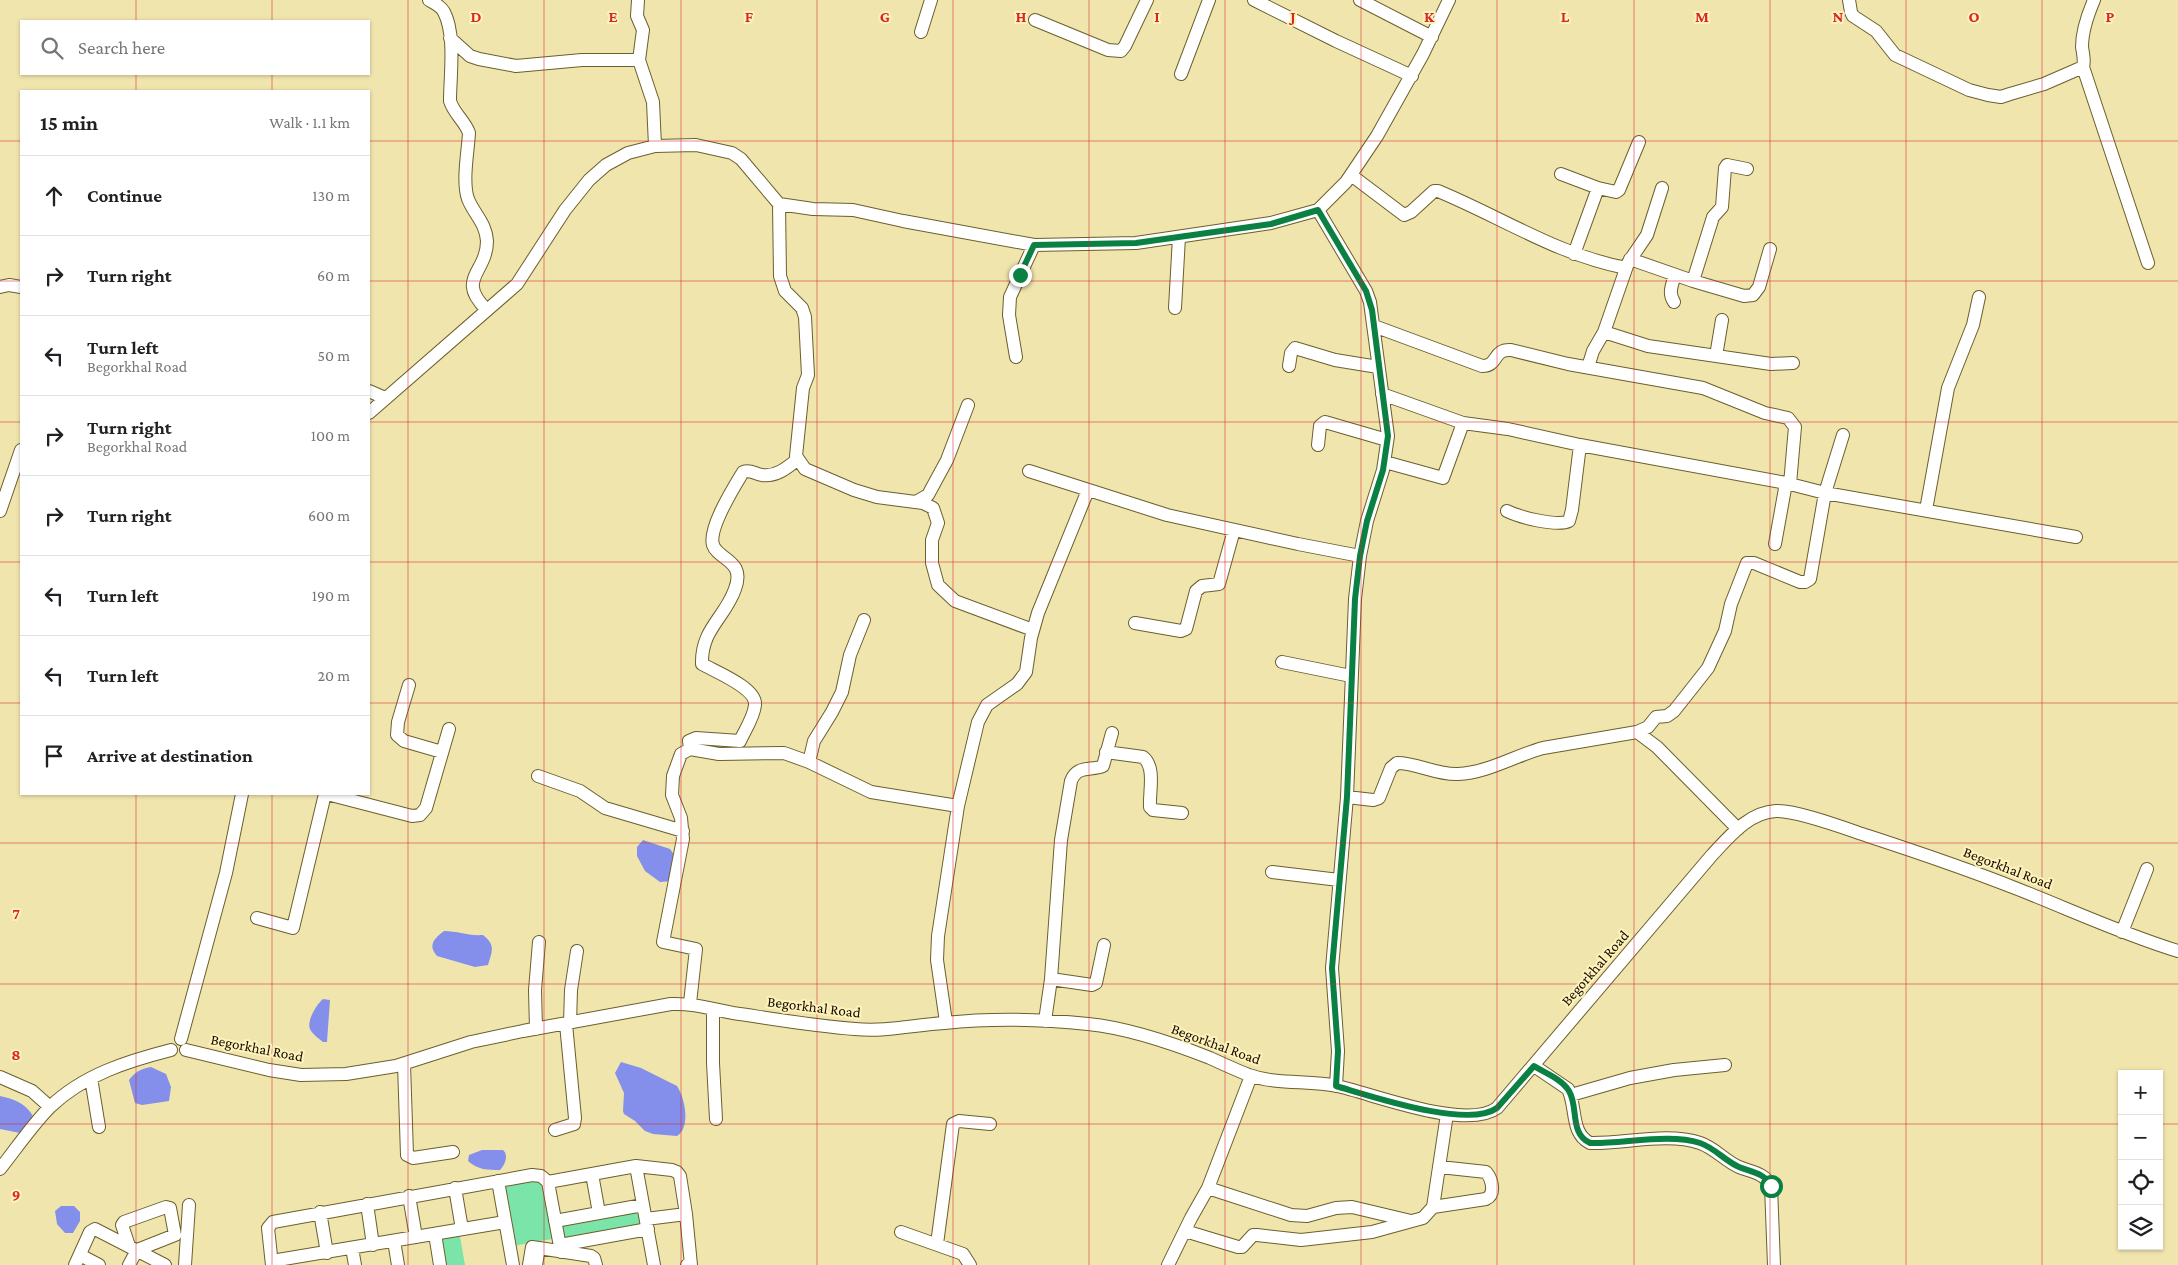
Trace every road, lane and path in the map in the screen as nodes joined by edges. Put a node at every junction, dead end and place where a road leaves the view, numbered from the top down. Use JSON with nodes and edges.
{"nodes":[{"id":1,"x":429,"y":0,"type":"edge"},
{"id":2,"x":638,"y":0,"type":"edge"},
{"id":3,"x":931,"y":0,"type":"edge"},
{"id":4,"x":1147,"y":0,"type":"edge"},
{"id":5,"x":1209,"y":0,"type":"edge"},
{"id":6,"x":1254,"y":0,"type":"edge"},
{"id":7,"x":1360,"y":0,"type":"edge"},
{"id":8,"x":1449,"y":0,"type":"edge"},
{"id":9,"x":1849,"y":0,"type":"edge"},
{"id":10,"x":2094,"y":0,"type":"edge"},
{"id":11,"x":1035,"y":20,"type":"dead end"},
{"id":12,"x":921,"y":32,"type":"dead end"},
{"id":13,"x":1432,"y":37,"type":"junction"},
{"id":14,"x":450,"y":38,"type":"junction"},
{"id":15,"x":639,"y":60,"type":"junction"},
{"id":16,"x":2083,"y":67,"type":"junction"},
{"id":17,"x":1181,"y":74,"type":"dead end"},
{"id":18,"x":1412,"y":76,"type":"junction"},
{"id":19,"x":1639,"y":142,"type":"dead end"},
{"id":20,"x":655,"y":146,"type":"junction"},
{"id":21,"x":1747,"y":169,"type":"dead end"},
{"id":22,"x":1561,"y":174,"type":"dead end"},
{"id":23,"x":1351,"y":175,"type":"junction"},
{"id":24,"x":1598,"y":188,"type":"junction"},
{"id":25,"x":1662,"y":188,"type":"dead end"},
{"id":26,"x":779,"y":204,"type":"junction"},
{"id":27,"x":1318,"y":210,"type":"junction"},
{"id":28,"x":1179,"y":237,"type":"junction"},
{"id":29,"x":1034,"y":245,"type":"junction"},
{"id":30,"x":1770,"y":249,"type":"dead end"},
{"id":31,"x":1574,"y":254,"type":"junction"},
{"id":32,"x":1628,"y":263,"type":"junction"},
{"id":33,"x":2148,"y":263,"type":"dead end"},
{"id":34,"x":1675,"y":275,"type":"junction"},
{"id":35,"x":1693,"y":281,"type":"junction"},
{"id":36,"x":0,"y":287,"type":"edge"},
{"id":37,"x":20,"y":287,"type":"edge"},
{"id":38,"x":1979,"y":297,"type":"dead end"},
{"id":39,"x":1674,"y":302,"type":"dead end"},
{"id":40,"x":1175,"y":308,"type":"dead end"},
{"id":41,"x":486,"y":310,"type":"junction"},
{"id":42,"x":1722,"y":320,"type":"dead end"},
{"id":43,"x":1374,"y":326,"type":"junction"},
{"id":44,"x":1604,"y":332,"type":"junction"},
{"id":45,"x":1716,"y":356,"type":"junction"},
{"id":46,"x":1016,"y":357,"type":"dead end"},
{"id":47,"x":1794,"y":363,"type":"dead end"},
{"id":48,"x":1289,"y":366,"type":"dead end"},
{"id":49,"x":1378,"y":367,"type":"junction"},
{"id":50,"x":1588,"y":367,"type":"junction"},
{"id":51,"x":370,"y":391,"type":"edge"},
{"id":52,"x":1382,"y":394,"type":"junction"},
{"id":53,"x":385,"y":398,"type":"junction"},
{"id":54,"x":968,"y":405,"type":"dead end"},
{"id":55,"x":370,"y":412,"type":"edge"},
{"id":56,"x":1463,"y":423,"type":"junction"},
{"id":57,"x":1843,"y":435,"type":"dead end"},
{"id":58,"x":1387,"y":440,"type":"junction"},
{"id":59,"x":1318,"y":444,"type":"dead end"},
{"id":60,"x":1580,"y":445,"type":"junction"},
{"id":61,"x":20,"y":453,"type":"edge"},
{"id":62,"x":798,"y":459,"type":"junction"},
{"id":63,"x":1385,"y":462,"type":"junction"},
{"id":64,"x":1029,"y":471,"type":"dead end"},
{"id":65,"x":1788,"y":484,"type":"junction"},
{"id":66,"x":1088,"y":490,"type":"junction"},
{"id":67,"x":1825,"y":493,"type":"junction"},
{"id":68,"x":916,"y":502,"type":"junction"},
{"id":69,"x":1926,"y":510,"type":"junction"},
{"id":70,"x":0,"y":511,"type":"edge"},
{"id":71,"x":1507,"y":511,"type":"dead end"},
{"id":72,"x":1234,"y":530,"type":"junction"},
{"id":73,"x":2076,"y":537,"type":"dead end"},
{"id":74,"x":1775,"y":544,"type":"dead end"},
{"id":75,"x":1360,"y":556,"type":"junction"},
{"id":76,"x":864,"y":620,"type":"dead end"},
{"id":77,"x":1135,"y":622,"type":"dead end"},
{"id":78,"x":1033,"y":630,"type":"junction"},
{"id":79,"x":1282,"y":662,"type":"dead end"},
{"id":80,"x":1352,"y":676,"type":"junction"},
{"id":81,"x":409,"y":685,"type":"dead end"},
{"id":82,"x":449,"y":730,"type":"dead end"},
{"id":83,"x":1637,"y":732,"type":"junction"},
{"id":84,"x":1112,"y":734,"type":"dead end"},
{"id":85,"x":690,"y":749,"type":"junction"},
{"id":86,"x":442,"y":752,"type":"junction"},
{"id":87,"x":1106,"y":752,"type":"junction"},
{"id":88,"x":809,"y":762,"type":"junction"},
{"id":89,"x":538,"y":776,"type":"dead end"},
{"id":90,"x":242,"y":795,"type":"edge"},
{"id":91,"x":326,"y":795,"type":"edge"},
{"id":92,"x":330,"y":795,"type":"edge"},
{"id":93,"x":1347,"y":797,"type":"junction"},
{"id":94,"x":958,"y":806,"type":"junction"},
{"id":95,"x":1182,"y":813,"type":"dead end"},
{"id":96,"x":1738,"y":829,"type":"junction"},
{"id":97,"x":683,"y":831,"type":"junction"},
{"id":98,"x":2147,"y":869,"type":"dead end"},
{"id":99,"x":1272,"y":872,"type":"dead end"},
{"id":100,"x":1339,"y":880,"type":"junction"},
{"id":101,"x":257,"y":918,"type":"dead end"},
{"id":102,"x":2122,"y":932,"type":"junction"},
{"id":103,"x":538,"y":942,"type":"dead end"},
{"id":104,"x":1104,"y":945,"type":"dead end"},
{"id":105,"x":577,"y":951,"type":"dead end"},
{"id":106,"x":2178,"y":951,"type":"edge"},
{"id":107,"x":1051,"y":979,"type":"junction"},
{"id":108,"x":690,"y":1003,"type":"junction"},
{"id":109,"x":713,"y":1010,"type":"junction"},
{"id":110,"x":1045,"y":1021,"type":"junction"},
{"id":111,"x":946,"y":1022,"type":"junction"},
{"id":112,"x":568,"y":1023,"type":"junction"},
{"id":113,"x":536,"y":1029,"type":"junction"},
{"id":114,"x":184,"y":1045,"type":"junction"},
{"id":115,"x":404,"y":1064,"type":"junction"},
{"id":116,"x":1725,"y":1065,"type":"dead end"},
{"id":117,"x":1534,"y":1066,"type":"junction"},
{"id":118,"x":1251,"y":1076,"type":"junction"},
{"id":119,"x":0,"y":1077,"type":"edge"},
{"id":120,"x":91,"y":1078,"type":"junction"},
{"id":121,"x":1336,"y":1086,"type":"junction"},
{"id":122,"x":1571,"y":1095,"type":"junction"},
{"id":123,"x":50,"y":1107,"type":"junction"},
{"id":124,"x":1447,"y":1114,"type":"junction"},
{"id":125,"x":716,"y":1119,"type":"dead end"},
{"id":126,"x":990,"y":1124,"type":"dead end"},
{"id":127,"x":99,"y":1127,"type":"dead end"},
{"id":128,"x":555,"y":1130,"type":"dead end"},
{"id":129,"x":453,"y":1152,"type":"dead end"},
{"id":130,"x":636,"y":1166,"type":"junction"},
{"id":131,"x":1440,"y":1167,"type":"junction"},
{"id":132,"x":0,"y":1169,"type":"edge"},
{"id":133,"x":592,"y":1174,"type":"junction"},
{"id":134,"x":498,"y":1181,"type":"junction"},
{"id":135,"x":548,"y":1182,"type":"junction"},
{"id":136,"x":455,"y":1188,"type":"junction"},
{"id":137,"x":1208,"y":1188,"type":"junction"},
{"id":138,"x":409,"y":1196,"type":"junction"},
{"id":139,"x":367,"y":1204,"type":"junction"},
{"id":140,"x":189,"y":1205,"type":"dead end"},
{"id":141,"x":643,"y":1205,"type":"junction"},
{"id":142,"x":1433,"y":1207,"type":"junction"},
{"id":143,"x":320,"y":1212,"type":"junction"},
{"id":144,"x":599,"y":1213,"type":"junction"},
{"id":145,"x":686,"y":1214,"type":"junction"},
{"id":146,"x":555,"y":1221,"type":"junction"},
{"id":147,"x":1411,"y":1221,"type":"junction"},
{"id":148,"x":505,"y":1222,"type":"junction"},
{"id":149,"x":647,"y":1224,"type":"junction"},
{"id":150,"x":462,"y":1229,"type":"junction"},
{"id":151,"x":1185,"y":1231,"type":"junction"},
{"id":152,"x":901,"y":1232,"type":"dead end"},
{"id":153,"x":435,"y":1234,"type":"junction"},
{"id":154,"x":416,"y":1237,"type":"junction"},
{"id":155,"x":394,"y":1241,"type":"junction"},
{"id":156,"x":937,"y":1244,"type":"junction"},
{"id":157,"x":373,"y":1245,"type":"junction"},
{"id":158,"x":133,"y":1248,"type":"junction"},
{"id":159,"x":352,"y":1248,"type":"junction"},
{"id":160,"x":535,"y":1248,"type":"junction"},
{"id":161,"x":560,"y":1248,"type":"junction"},
{"id":162,"x":510,"y":1251,"type":"junction"},
{"id":163,"x":327,"y":1253,"type":"junction"},
{"id":164,"x":77,"y":1260,"type":"edge"},
{"id":165,"x":312,"y":1260,"type":"edge"},
{"id":166,"x":272,"y":1263,"type":"edge"},
{"id":167,"x":99,"y":1265,"type":"edge"},
{"id":168,"x":129,"y":1265,"type":"edge"},
{"id":169,"x":165,"y":1265,"type":"edge"},
{"id":170,"x":185,"y":1265,"type":"edge"},
{"id":171,"x":355,"y":1265,"type":"edge"},
{"id":172,"x":398,"y":1265,"type":"edge"},
{"id":173,"x":440,"y":1265,"type":"edge"},
{"id":174,"x":513,"y":1265,"type":"edge"},
{"id":175,"x":529,"y":1265,"type":"edge"},
{"id":176,"x":536,"y":1265,"type":"edge"},
{"id":177,"x":596,"y":1265,"type":"edge"},
{"id":178,"x":654,"y":1265,"type":"edge"},
{"id":179,"x":690,"y":1265,"type":"edge"},
{"id":180,"x":970,"y":1265,"type":"edge"},
{"id":181,"x":1168,"y":1265,"type":"edge"},
{"id":182,"x":1774,"y":1265,"type":"edge"}],
"edges":[{"from":1,"to":14,"type":"street"},
{"from":2,"to":15,"type":"street"},
{"from":3,"to":12,"type":"street"},
{"from":4,"to":11,"type":"street"},
{"from":5,"to":17,"type":"street"},
{"from":6,"to":18,"type":"street"},
{"from":7,"to":13,"type":"street"},
{"from":8,"to":13,"type":"street"},
{"from":9,"to":16,"type":"street"},
{"from":10,"to":16,"type":"street"},
{"from":13,"to":18,"type":"street"},
{"from":14,"to":15,"type":"street"},
{"from":14,"to":41,"type":"street"},
{"from":15,"to":20,"type":"street"},
{"from":16,"to":33,"type":"street"},
{"from":18,"to":23,"type":"street"},
{"from":19,"to":24,"type":"street"},
{"from":20,"to":26,"type":"street"},
{"from":20,"to":41,"type":"street"},
{"from":21,"to":35,"type":"street"},
{"from":22,"to":24,"type":"street"},
{"from":23,"to":27,"type":"street"},
{"from":23,"to":31,"type":"street"},
{"from":24,"to":31,"type":"street"},
{"from":25,"to":32,"type":"street"},
{"from":26,"to":29,"type":"street"},
{"from":26,"to":62,"type":"street"},
{"from":27,"to":28,"type":"street"},
{"from":27,"to":43,"type":"street"},
{"from":28,"to":29,"type":"street"},
{"from":28,"to":40,"type":"street"},
{"from":29,"to":46,"type":"street"},
{"from":30,"to":35,"type":"street"},
{"from":31,"to":32,"type":"street"},
{"from":32,"to":34,"type":"street"},
{"from":32,"to":44,"type":"street"},
{"from":34,"to":35,"type":"street"},
{"from":34,"to":39,"type":"street"},
{"from":36,"to":37,"type":"street"},
{"from":38,"to":69,"type":"street"},
{"from":41,"to":53,"type":"street"},
{"from":42,"to":45,"type":"street"},
{"from":43,"to":49,"type":"street"},
{"from":43,"to":50,"type":"street"},
{"from":44,"to":45,"type":"street"},
{"from":44,"to":50,"type":"street"},
{"from":45,"to":47,"type":"street"},
{"from":48,"to":49,"type":"street"},
{"from":49,"to":52,"type":"street"},
{"from":50,"to":65,"type":"street"},
{"from":51,"to":53,"type":"street"},
{"from":52,"to":56,"type":"street"},
{"from":52,"to":58,"type":"street"},
{"from":53,"to":55,"type":"street"},
{"from":54,"to":68,"type":"street"},
{"from":56,"to":60,"type":"street"},
{"from":56,"to":63,"type":"street"},
{"from":57,"to":67,"type":"street"},
{"from":58,"to":59,"type":"street"},
{"from":58,"to":63,"type":"street"},
{"from":60,"to":65,"type":"street"},
{"from":60,"to":71,"type":"street"},
{"from":61,"to":70,"type":"street"},
{"from":62,"to":68,"type":"street"},
{"from":62,"to":85,"type":"street"},
{"from":63,"to":75,"type":"street"},
{"from":64,"to":66,"type":"street"},
{"from":65,"to":67,"type":"street"},
{"from":65,"to":74,"type":"street"},
{"from":66,"to":72,"type":"street"},
{"from":66,"to":78,"type":"street"},
{"from":67,"to":69,"type":"street"},
{"from":67,"to":83,"type":"street"},
{"from":68,"to":78,"type":"street"},
{"from":69,"to":73,"type":"street"},
{"from":72,"to":75,"type":"street"},
{"from":72,"to":77,"type":"street"},
{"from":75,"to":80,"type":"street"},
{"from":76,"to":88,"type":"street"},
{"from":78,"to":94,"type":"street"},
{"from":79,"to":80,"type":"street"},
{"from":80,"to":93,"type":"street"},
{"from":81,"to":86,"type":"street"},
{"from":82,"to":86,"type":"street"},
{"from":83,"to":93,"type":"street"},
{"from":83,"to":96,"type":"street"},
{"from":84,"to":87,"type":"street"},
{"from":85,"to":88,"type":"street"},
{"from":85,"to":97,"type":"street"},
{"from":86,"to":92,"type":"street"},
{"from":87,"to":95,"type":"street"},
{"from":87,"to":107,"type":"street"},
{"from":88,"to":94,"type":"street"},
{"from":89,"to":97,"type":"street"},
{"from":90,"to":114,"type":"street"},
{"from":91,"to":101,"type":"street"},
{"from":93,"to":100,"type":"street"},
{"from":94,"to":111,"type":"street"},
{"from":96,"to":102,"type":"street","name":"Begorkhal Road"},
{"from":96,"to":117,"type":"street","name":"Begorkhal Road"},
{"from":97,"to":108,"type":"street"},
{"from":98,"to":102,"type":"street"},
{"from":99,"to":100,"type":"street"},
{"from":100,"to":121,"type":"street"},
{"from":102,"to":106,"type":"street","name":"Begorkhal Road"},
{"from":103,"to":113,"type":"street"},
{"from":104,"to":107,"type":"street"},
{"from":105,"to":112,"type":"street"},
{"from":107,"to":110,"type":"street"},
{"from":108,"to":109,"type":"street","name":"Begorkhal Road"},
{"from":108,"to":112,"type":"street","name":"Begorkhal Road"},
{"from":109,"to":111,"type":"street","name":"Begorkhal Road"},
{"from":109,"to":125,"type":"street"},
{"from":110,"to":111,"type":"street","name":"Begorkhal Road"},
{"from":110,"to":118,"type":"street","name":"Begorkhal Road"},
{"from":112,"to":113,"type":"street","name":"Begorkhal Road"},
{"from":112,"to":128,"type":"street"},
{"from":113,"to":115,"type":"street","name":"Begorkhal Road"},
{"from":114,"to":115,"type":"street","name":"Begorkhal Road"},
{"from":114,"to":120,"type":"street","name":"Begorkhal Road"},
{"from":115,"to":129,"type":"street"},
{"from":116,"to":122,"type":"street"},
{"from":117,"to":122,"type":"street"},
{"from":117,"to":124,"type":"street","name":"Begorkhal Road"},
{"from":118,"to":121,"type":"street","name":"Begorkhal Road"},
{"from":118,"to":137,"type":"street"},
{"from":119,"to":123,"type":"street"},
{"from":120,"to":123,"type":"street"},
{"from":120,"to":127,"type":"street"},
{"from":121,"to":124,"type":"street","name":"Begorkhal Road"},
{"from":122,"to":182,"type":"street"},
{"from":123,"to":132,"type":"street"},
{"from":124,"to":131,"type":"street"},
{"from":126,"to":156,"type":"street"},
{"from":130,"to":133,"type":"street"},
{"from":130,"to":141,"type":"street"},
{"from":130,"to":145,"type":"street"},
{"from":131,"to":142,"type":"street"},
{"from":131,"to":142,"type":"street"},
{"from":133,"to":135,"type":"street"},
{"from":133,"to":144,"type":"street"},
{"from":134,"to":135,"type":"street"},
{"from":134,"to":136,"type":"street"},
{"from":134,"to":148,"type":"street"},
{"from":135,"to":146,"type":"street"},
{"from":136,"to":138,"type":"street"},
{"from":136,"to":150,"type":"street"},
{"from":137,"to":147,"type":"street"},
{"from":137,"to":151,"type":"street"},
{"from":138,"to":139,"type":"street"},
{"from":138,"to":154,"type":"street"},
{"from":139,"to":143,"type":"street"},
{"from":139,"to":157,"type":"street"},
{"from":140,"to":170,"type":"street"},
{"from":141,"to":144,"type":"street"},
{"from":141,"to":149,"type":"street"},
{"from":142,"to":147,"type":"street"},
{"from":143,"to":163,"type":"street"},
{"from":143,"to":166,"type":"street"},
{"from":144,"to":146,"type":"street"},
{"from":145,"to":149,"type":"street"},
{"from":145,"to":179,"type":"street"},
{"from":146,"to":161,"type":"street"},
{"from":147,"to":151,"type":"street"},
{"from":148,"to":150,"type":"street"},
{"from":148,"to":162,"type":"street"},
{"from":149,"to":161,"type":"street"},
{"from":149,"to":178,"type":"street"},
{"from":150,"to":153,"type":"street"},
{"from":151,"to":181,"type":"street"},
{"from":152,"to":156,"type":"street"},
{"from":153,"to":154,"type":"street"},
{"from":153,"to":173,"type":"street"},
{"from":154,"to":155,"type":"street"},
{"from":155,"to":157,"type":"street"},
{"from":155,"to":172,"type":"street"},
{"from":156,"to":180,"type":"street"},
{"from":157,"to":159,"type":"street"},
{"from":158,"to":164,"type":"street"},
{"from":158,"to":168,"type":"street"},
{"from":158,"to":169,"type":"street"},
{"from":159,"to":163,"type":"street"},
{"from":159,"to":171,"type":"street"},
{"from":160,"to":161,"type":"street"},
{"from":160,"to":162,"type":"street"},
{"from":160,"to":175,"type":"street"},
{"from":160,"to":176,"type":"street"},
{"from":161,"to":177,"type":"street"},
{"from":162,"to":174,"type":"street"},
{"from":163,"to":165,"type":"street"},
{"from":164,"to":167,"type":"street"},
{"from":165,"to":166,"type":"street"}]}
